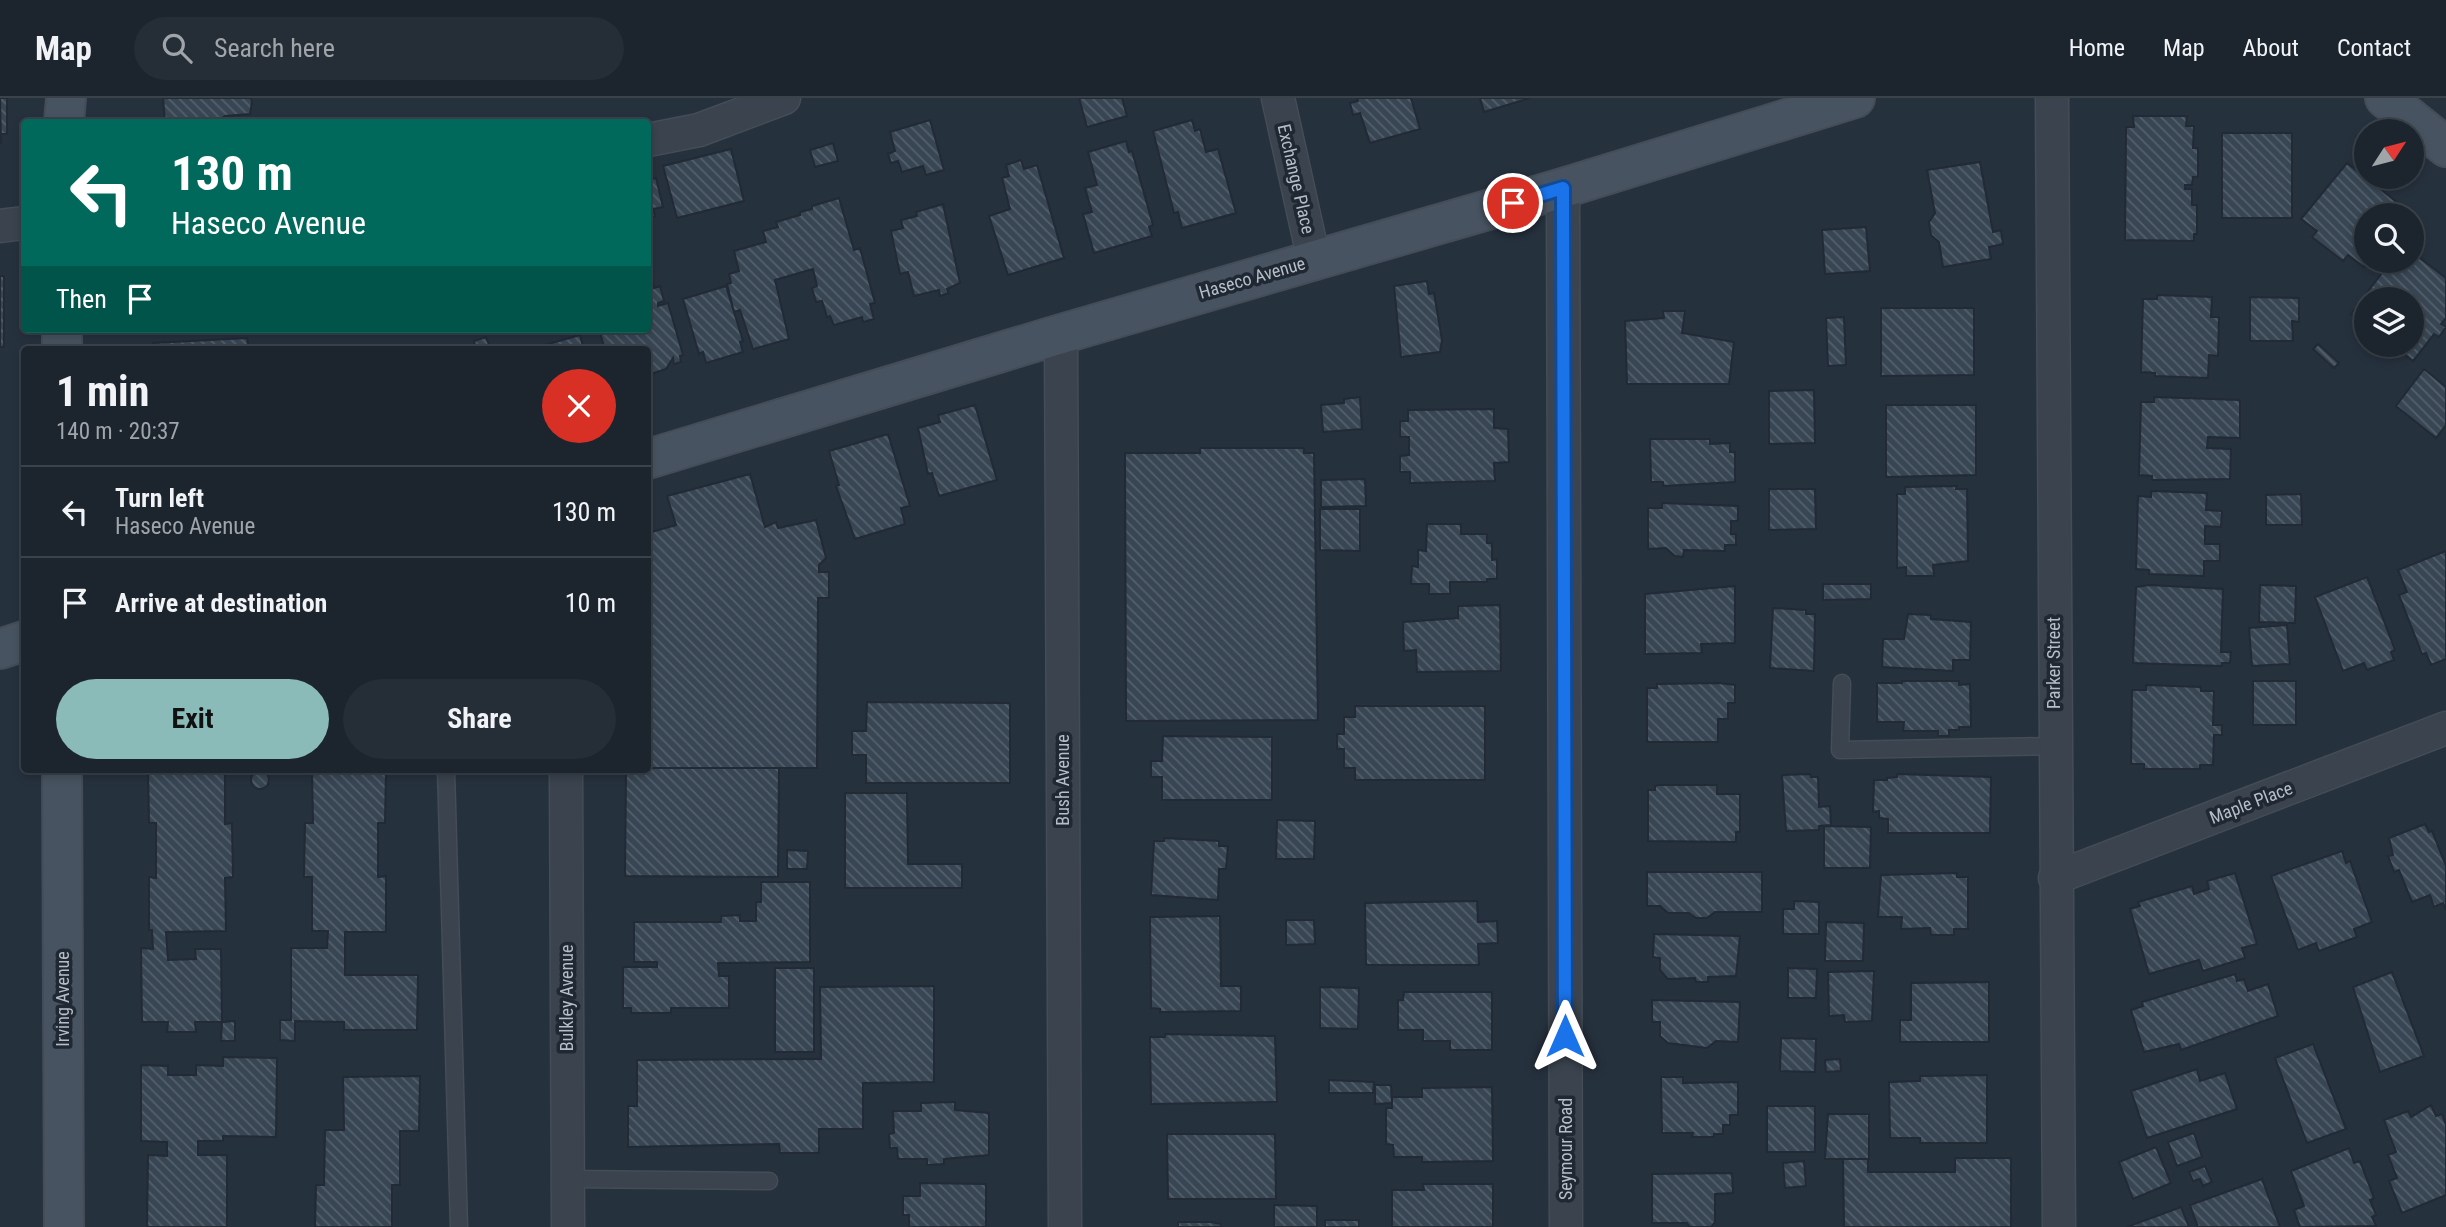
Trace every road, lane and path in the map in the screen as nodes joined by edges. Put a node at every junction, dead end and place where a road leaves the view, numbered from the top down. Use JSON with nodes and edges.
{"nodes":[{"id":1,"x":66,"y":98,"type":"edge"},
{"id":2,"x":784,"y":98,"type":"edge"},
{"id":3,"x":1278,"y":98,"type":"edge"},
{"id":4,"x":1855,"y":98,"type":"edge"},
{"id":5,"x":2052,"y":98,"type":"edge"},
{"id":6,"x":2385,"y":98,"type":"edge"},
{"id":7,"x":64,"y":119,"type":"edge"},
{"id":8,"x":651,"y":139,"type":"edge"},
{"id":9,"x":2446,"y":147,"type":"edge"},
{"id":10,"x":1563,"y":188,"type":"junction"},
{"id":11,"x":21,"y":223,"type":"edge"},
{"id":12,"x":0,"y":226,"type":"edge"},
{"id":13,"x":1314,"y":260,"type":"junction"},
{"id":14,"x":1061,"y":334,"type":"junction"},
{"id":15,"x":651,"y":457,"type":"edge"},
{"id":16,"x":21,"y":642,"type":"edge"},
{"id":17,"x":0,"y":649,"type":"edge"},
{"id":18,"x":1842,"y":683,"type":"dead end"},
{"id":19,"x":2446,"y":727,"type":"edge"},
{"id":20,"x":2054,"y":746,"type":"junction"},
{"id":21,"x":62,"y":773,"type":"edge"},
{"id":22,"x":446,"y":773,"type":"edge"},
{"id":23,"x":566,"y":773,"type":"edge"},
{"id":24,"x":2055,"y":878,"type":"junction"},
{"id":25,"x":568,"y":1179,"type":"junction"},
{"id":26,"x":769,"y":1181,"type":"dead end"},
{"id":27,"x":64,"y":1227,"type":"edge"},
{"id":28,"x":458,"y":1227,"type":"edge"},
{"id":29,"x":568,"y":1227,"type":"edge"},
{"id":30,"x":1065,"y":1227,"type":"edge"},
{"id":31,"x":1566,"y":1227,"type":"edge"},
{"id":32,"x":2059,"y":1227,"type":"edge"}],
"edges":[{"from":1,"to":7,"type":"street"},
{"from":2,"to":8,"type":"street"},
{"from":3,"to":13,"type":"street","name":"Exchange Place"},
{"from":4,"to":10,"type":"street","name":"Haseco Avenue"},
{"from":5,"to":20,"type":"street","name":"Parker Street"},
{"from":6,"to":9,"type":"street"},
{"from":10,"to":13,"type":"street","name":"Haseco Avenue"},
{"from":10,"to":31,"type":"street","name":"Seymour Road"},
{"from":11,"to":12,"type":"street"},
{"from":13,"to":14,"type":"street","name":"Haseco Avenue"},
{"from":14,"to":15,"type":"street","name":"Haseco Avenue"},
{"from":14,"to":30,"type":"street","name":"Bush Avenue"},
{"from":16,"to":17,"type":"street"},
{"from":18,"to":20,"type":"lane"},
{"from":19,"to":24,"type":"street","name":"Maple Place"},
{"from":20,"to":24,"type":"street","name":"Parker Street"},
{"from":21,"to":27,"type":"street","name":"Irving Avenue"},
{"from":22,"to":28,"type":"lane"},
{"from":23,"to":25,"type":"street","name":"Bulkley Avenue"},
{"from":24,"to":32,"type":"street","name":"Parker Street"},
{"from":25,"to":26,"type":"lane"},
{"from":25,"to":29,"type":"street","name":"Bulkley Avenue"}]}
